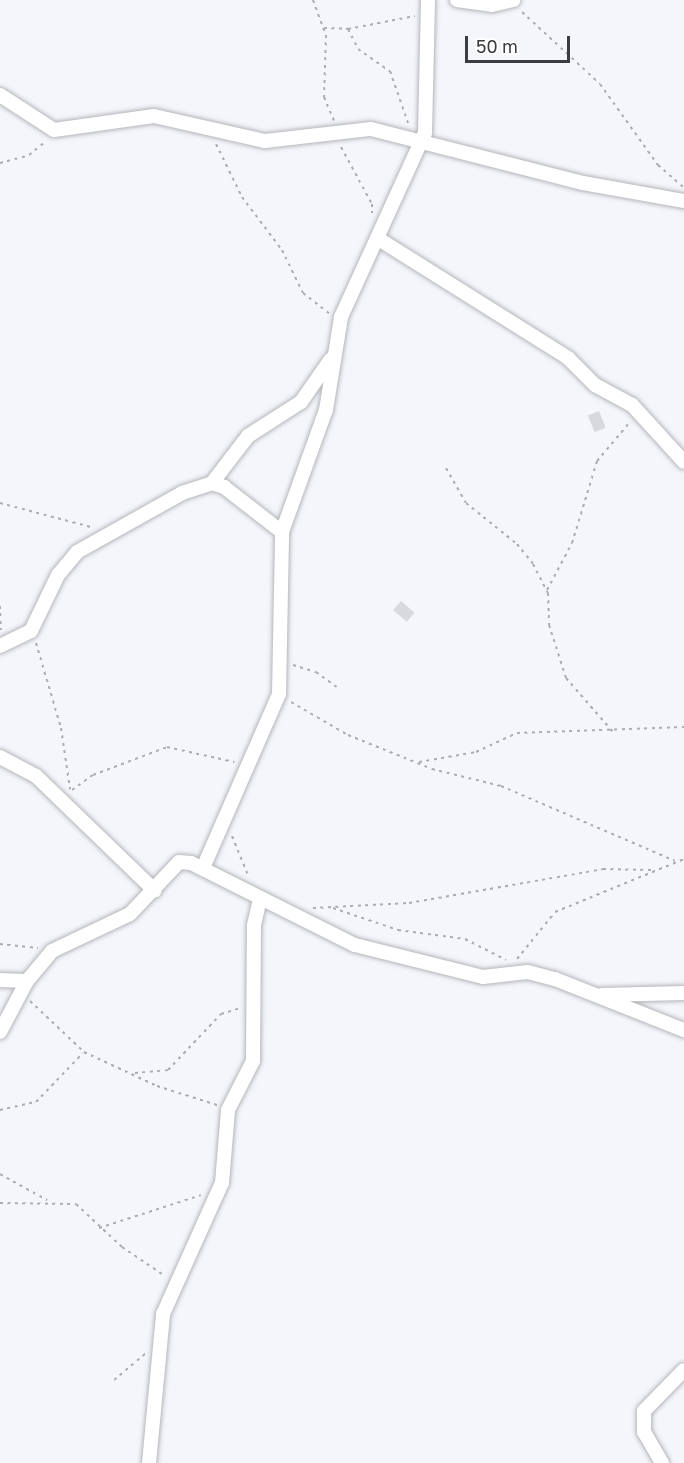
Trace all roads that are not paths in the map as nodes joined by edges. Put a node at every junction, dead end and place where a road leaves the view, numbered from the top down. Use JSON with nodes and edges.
{"nodes":[{"id":1,"x":428,"y":0,"type":"edge"},
{"id":2,"x":457,"y":0,"type":"edge"},
{"id":3,"x":512,"y":0,"type":"edge"},
{"id":4,"x":0,"y":95,"type":"edge"},
{"id":5,"x":416,"y":141,"type":"junction"},
{"id":6,"x":684,"y":201,"type":"edge"},
{"id":7,"x":377,"y":238,"type":"junction"},
{"id":8,"x":334,"y":354,"type":"junction"},
{"id":9,"x":684,"y":462,"type":"edge"},
{"id":10,"x":212,"y":483,"type":"junction"},
{"id":11,"x":282,"y":532,"type":"junction"},
{"id":12,"x":0,"y":646,"type":"edge"},
{"id":13,"x":0,"y":757,"type":"edge"},
{"id":14,"x":203,"y":868,"type":"junction"},
{"id":15,"x":154,"y":891,"type":"junction"},
{"id":16,"x":260,"y":899,"type":"junction"},
{"id":17,"x":0,"y":980,"type":"edge"},
{"id":18,"x":25,"y":987,"type":"junction"},
{"id":19,"x":684,"y":993,"type":"edge"},
{"id":20,"x":594,"y":995,"type":"junction"},
{"id":21,"x":1,"y":1028,"type":"edge"},
{"id":22,"x":684,"y":1030,"type":"edge"},
{"id":23,"x":684,"y":1370,"type":"edge"},
{"id":24,"x":149,"y":1463,"type":"edge"},
{"id":25,"x":662,"y":1463,"type":"edge"}],
"edges":[{"from":1,"to":5,"type":"street"},
{"from":2,"to":3,"type":"street"},
{"from":4,"to":5,"type":"street"},
{"from":5,"to":6,"type":"street"},
{"from":5,"to":7,"type":"street"},
{"from":7,"to":8,"type":"street"},
{"from":7,"to":9,"type":"street"},
{"from":8,"to":10,"type":"street"},
{"from":8,"to":11,"type":"street"},
{"from":10,"to":11,"type":"street"},
{"from":10,"to":12,"type":"street"},
{"from":11,"to":14,"type":"street"},
{"from":13,"to":15,"type":"street"},
{"from":14,"to":15,"type":"street"},
{"from":14,"to":16,"type":"street"},
{"from":15,"to":18,"type":"street"},
{"from":16,"to":20,"type":"street"},
{"from":16,"to":24,"type":"street"},
{"from":17,"to":18,"type":"street"},
{"from":18,"to":21,"type":"street"},
{"from":19,"to":20,"type":"street"},
{"from":20,"to":22,"type":"street"},
{"from":23,"to":25,"type":"street"}]}
